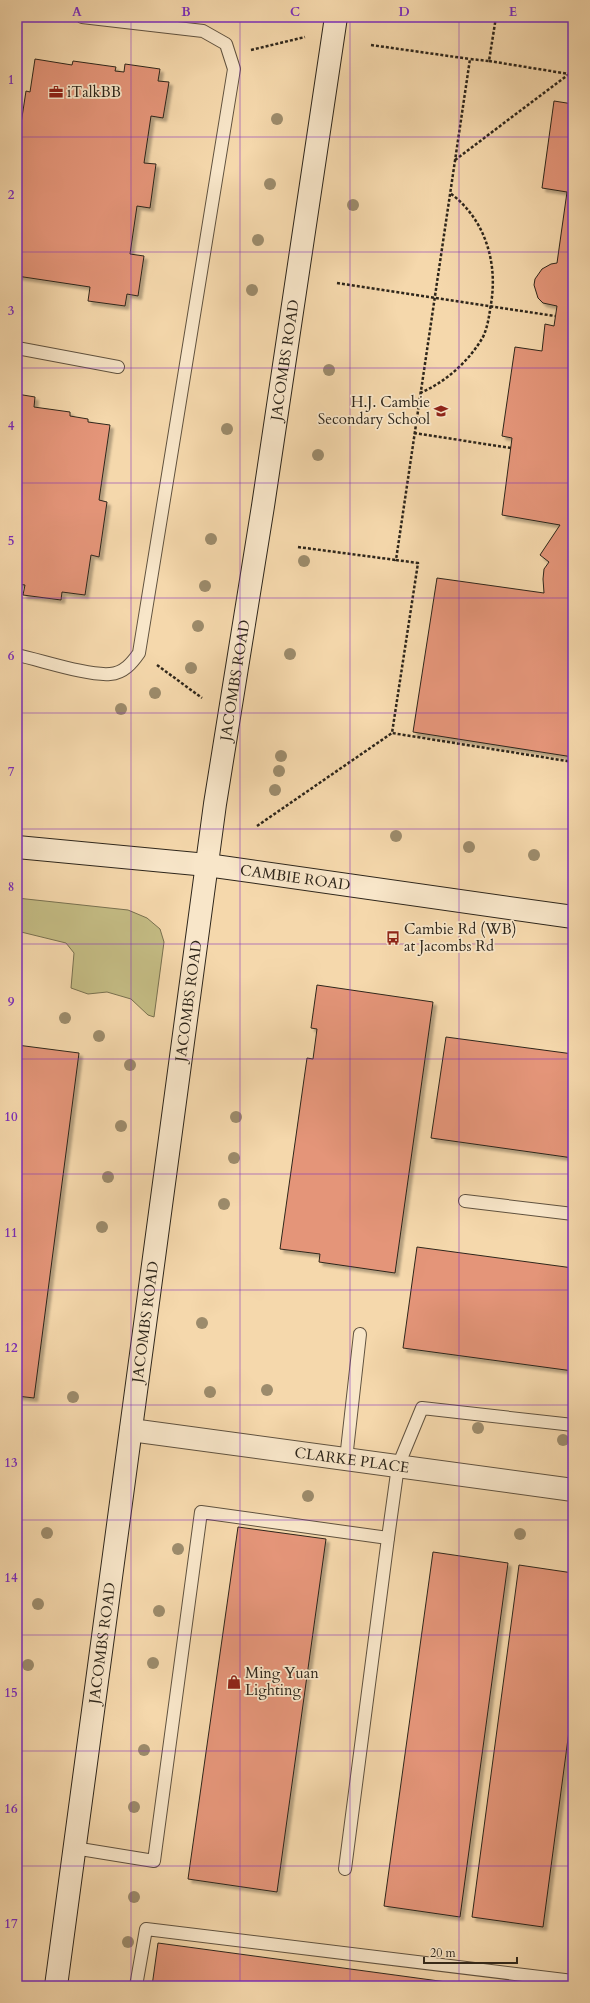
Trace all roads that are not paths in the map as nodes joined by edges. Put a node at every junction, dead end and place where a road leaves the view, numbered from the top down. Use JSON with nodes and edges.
{"nodes":[{"id":1,"x":82,"y":17,"type":"edge"},
{"id":2,"x":336,"y":17,"type":"edge"},
{"id":3,"x":17,"y":348,"type":"edge"},
{"id":4,"x":118,"y":367,"type":"dead end"},
{"id":5,"x":17,"y":655,"type":"edge"},
{"id":6,"x":17,"y":847,"type":"edge"},
{"id":7,"x":207,"y":865,"type":"junction"},
{"id":8,"x":573,"y":917,"type":"edge"},
{"id":9,"x":465,"y":1201,"type":"dead end"},
{"id":10,"x":573,"y":1214,"type":"edge"},
{"id":11,"x":360,"y":1334,"type":"dead end"},
{"id":12,"x":573,"y":1425,"type":"edge"},
{"id":13,"x":131,"y":1430,"type":"junction"},
{"id":14,"x":346,"y":1459,"type":"junction"},
{"id":15,"x":398,"y":1466,"type":"junction"},
{"id":16,"x":573,"y":1490,"type":"edge"},
{"id":17,"x":388,"y":1538,"type":"junction"},
{"id":18,"x":74,"y":1848,"type":"junction"},
{"id":19,"x":345,"y":1869,"type":"dead end"},
{"id":20,"x":573,"y":1981,"type":"edge"},
{"id":21,"x":56,"y":1986,"type":"edge"},
{"id":22,"x":136,"y":1986,"type":"edge"}],
"edges":[{"from":1,"to":5,"type":"lane"},
{"from":2,"to":7,"type":"street","name":"JACOMBS ROAD"},
{"from":3,"to":4,"type":"lane"},
{"from":6,"to":7,"type":"street","name":"CAMBIE ROAD"},
{"from":7,"to":8,"type":"street","name":"CAMBIE ROAD"},
{"from":7,"to":13,"type":"street","name":"JACOMBS ROAD"},
{"from":9,"to":10,"type":"lane"},
{"from":11,"to":14,"type":"lane"},
{"from":12,"to":15,"type":"lane"},
{"from":13,"to":14,"type":"street","name":"CLARKE PLACE"},
{"from":13,"to":18,"type":"street","name":"JACOMBS ROAD"},
{"from":14,"to":15,"type":"street","name":"CLARKE PLACE"},
{"from":15,"to":16,"type":"street","name":"CLARKE PLACE"},
{"from":15,"to":17,"type":"lane"},
{"from":17,"to":18,"type":"lane"},
{"from":17,"to":19,"type":"lane"},
{"from":18,"to":21,"type":"street","name":"JACOMBS ROAD"},
{"from":20,"to":22,"type":"lane"}]}
